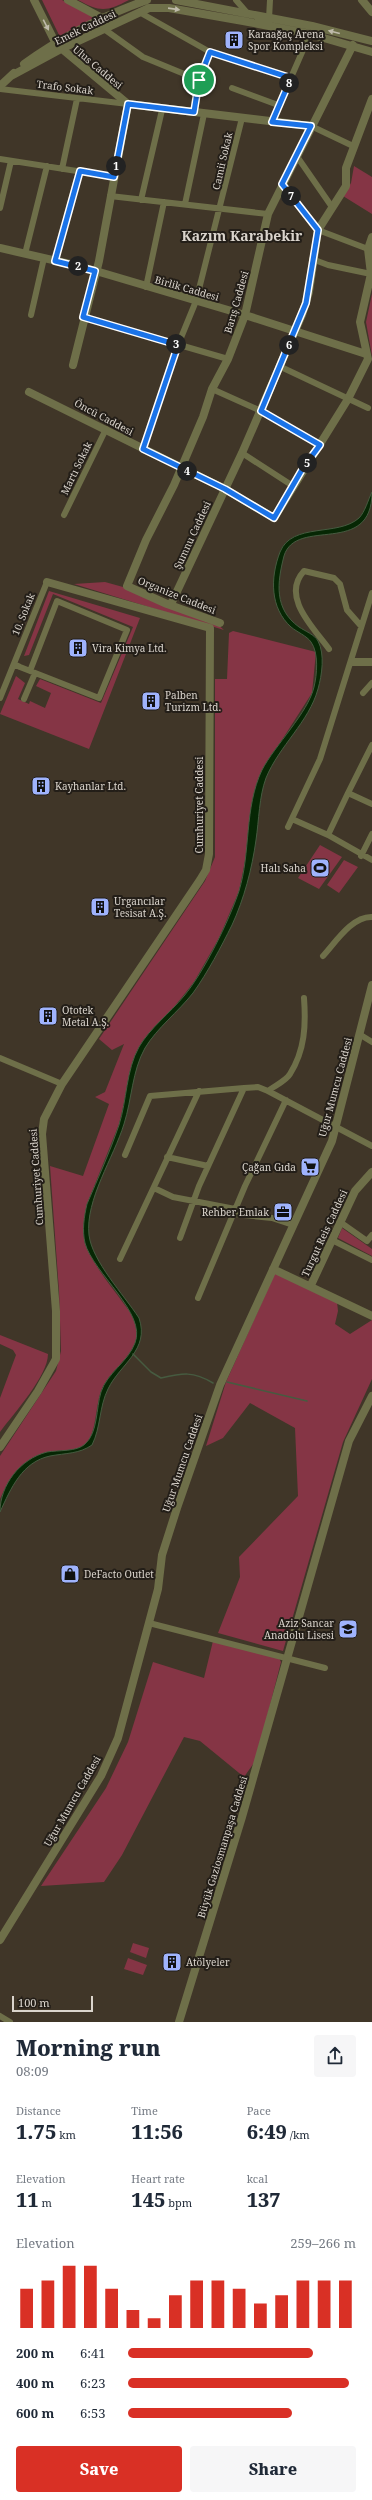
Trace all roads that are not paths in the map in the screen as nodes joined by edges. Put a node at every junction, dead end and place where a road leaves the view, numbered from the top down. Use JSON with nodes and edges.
{"nodes":[{"id":1,"x":34,"y":0,"type":"edge"},
{"id":2,"x":68,"y":0,"type":"edge"},
{"id":3,"x":176,"y":0,"type":"edge"},
{"id":4,"x":236,"y":0,"type":"edge"},
{"id":5,"x":270,"y":0,"type":"edge"},
{"id":6,"x":362,"y":0,"type":"edge"},
{"id":7,"x":148,"y":3,"type":"edge"},
{"id":8,"x":138,"y":12,"type":"junction"},
{"id":9,"x":372,"y":12,"type":"edge"},
{"id":10,"x":248,"y":15,"type":"junction"},
{"id":11,"x":104,"y":19,"type":"junction"},
{"id":12,"x":269,"y":19,"type":"junction"},
{"id":13,"x":104,"y":29,"type":"junction"},
{"id":14,"x":310,"y":34,"type":"junction"},
{"id":15,"x":372,"y":41,"type":"edge"},
{"id":16,"x":353,"y":45,"type":"junction"},
{"id":17,"x":58,"y":47,"type":"junction"},
{"id":18,"x":210,"y":52,"type":"junction"},
{"id":19,"x":372,"y":52,"type":"edge"},
{"id":20,"x":291,"y":78,"type":"junction"},
{"id":21,"x":199,"y":80,"type":"junction"},
{"id":22,"x":0,"y":86,"type":"edge"},
{"id":23,"x":232,"y":88,"type":"dead end"},
{"id":24,"x":0,"y":90,"type":"edge"},
{"id":25,"x":77,"y":99,"type":"junction"},
{"id":26,"x":372,"y":101,"type":"edge"},
{"id":27,"x":128,"y":104,"type":"junction"},
{"id":28,"x":278,"y":105,"type":"junction"},
{"id":29,"x":162,"y":110,"type":"junction"},
{"id":30,"x":194,"y":112,"type":"junction"},
{"id":31,"x":204,"y":114,"type":"junction"},
{"id":32,"x":242,"y":118,"type":"junction"},
{"id":33,"x":272,"y":122,"type":"junction"},
{"id":34,"x":311,"y":126,"type":"junction"},
{"id":35,"x":353,"y":146,"type":"junction"},
{"id":36,"x":296,"y":155,"type":"junction"},
{"id":37,"x":0,"y":159,"type":"edge"},
{"id":38,"x":11,"y":161,"type":"junction"},
{"id":39,"x":47,"y":166,"type":"junction"},
{"id":40,"x":62,"y":169,"type":"junction"},
{"id":41,"x":80,"y":171,"type":"junction"},
{"id":42,"x":114,"y":177,"type":"junction"},
{"id":43,"x":282,"y":184,"type":"junction"},
{"id":44,"x":110,"y":196,"type":"junction"},
{"id":45,"x":141,"y":200,"type":"junction"},
{"id":46,"x":164,"y":202,"type":"junction"},
{"id":47,"x":185,"y":204,"type":"junction"},
{"id":48,"x":332,"y":207,"type":"junction"},
{"id":49,"x":0,"y":208,"type":"edge"},
{"id":50,"x":221,"y":209,"type":"junction"},
{"id":51,"x":268,"y":214,"type":"junction"},
{"id":52,"x":318,"y":230,"type":"junction"},
{"id":53,"x":372,"y":237,"type":"edge"},
{"id":54,"x":0,"y":248,"type":"edge"},
{"id":55,"x":368,"y":249,"type":"junction"},
{"id":56,"x":26,"y":254,"type":"junction"},
{"id":57,"x":44,"y":258,"type":"junction"},
{"id":58,"x":312,"y":258,"type":"junction"},
{"id":59,"x":55,"y":261,"type":"junction"},
{"id":60,"x":95,"y":271,"type":"junction"},
{"id":61,"x":371,"y":274,"type":"edge"},
{"id":62,"x":146,"y":287,"type":"junction"},
{"id":63,"x":196,"y":301,"type":"junction"},
{"id":64,"x":31,"y":315,"type":"dead end"},
{"id":65,"x":245,"y":315,"type":"junction"},
{"id":66,"x":83,"y":317,"type":"junction"},
{"id":67,"x":294,"y":332,"type":"junction"},
{"id":68,"x":178,"y":345,"type":"junction"},
{"id":69,"x":366,"y":354,"type":"junction"},
{"id":70,"x":228,"y":359,"type":"junction"},
{"id":71,"x":73,"y":365,"type":"dead end"},
{"id":72,"x":281,"y":367,"type":"junction"},
{"id":73,"x":212,"y":389,"type":"junction"},
{"id":74,"x":29,"y":392,"type":"dead end"},
{"id":75,"x":348,"y":399,"type":"junction"},
{"id":76,"x":368,"y":408,"type":"dead end"},
{"id":77,"x":261,"y":411,"type":"junction"},
{"id":78,"x":106,"y":429,"type":"junction"},
{"id":79,"x":320,"y":445,"type":"junction"},
{"id":80,"x":143,"y":449,"type":"junction"},
{"id":81,"x":242,"y":453,"type":"junction"},
{"id":82,"x":181,"y":468,"type":"junction"},
{"id":83,"x":293,"y":486,"type":"junction"},
{"id":84,"x":225,"y":489,"type":"junction"},
{"id":85,"x":64,"y":515,"type":"dead end"},
{"id":86,"x":47,"y":582,"type":"joint"},
{"id":87,"x":128,"y":586,"type":"joint"},
{"id":88,"x":372,"y":593,"type":"edge"},
{"id":89,"x":172,"y":602,"type":"dead end"},
{"id":90,"x":220,"y":623,"type":"dead end"},
{"id":91,"x":361,"y":626,"type":"junction"},
{"id":92,"x":329,"y":649,"type":"dead end"},
{"id":93,"x":352,"y":662,"type":"junction"},
{"id":94,"x":372,"y":662,"type":"edge"},
{"id":95,"x":14,"y":664,"type":"junction"},
{"id":96,"x":33,"y":672,"type":"junction"},
{"id":97,"x":372,"y":683,"type":"edge"},
{"id":98,"x":363,"y":693,"type":"dead end"},
{"id":99,"x":0,"y":698,"type":"edge"},
{"id":100,"x":24,"y":699,"type":"dead end"},
{"id":101,"x":372,"y":745,"type":"edge"},
{"id":102,"x":348,"y":793,"type":"junction"},
{"id":103,"x":372,"y":804,"type":"edge"},
{"id":104,"x":292,"y":818,"type":"junction"},
{"id":105,"x":288,"y":827,"type":"dead end"},
{"id":106,"x":372,"y":834,"type":"edge"},
{"id":107,"x":328,"y":835,"type":"junction"},
{"id":108,"x":361,"y":856,"type":"junction"},
{"id":109,"x":372,"y":860,"type":"edge"},
{"id":110,"x":372,"y":917,"type":"edge"},
{"id":111,"x":323,"y":956,"type":"dead end"},
{"id":112,"x":372,"y":985,"type":"edge"},
{"id":113,"x":304,"y":998,"type":"dead end"},
{"id":114,"x":359,"y":1034,"type":"junction"},
{"id":115,"x":372,"y":1042,"type":"edge"},
{"id":116,"x":0,"y":1058,"type":"edge"},
{"id":117,"x":62,"y":1084,"type":"junction"},
{"id":118,"x":244,"y":1088,"type":"junction"},
{"id":119,"x":199,"y":1091,"type":"junction"},
{"id":120,"x":268,"y":1091,"type":"junction"},
{"id":121,"x":286,"y":1100,"type":"junction"},
{"id":122,"x":335,"y":1128,"type":"junction"},
{"id":123,"x":372,"y":1146,"type":"edge"},
{"id":124,"x":125,"y":1155,"type":"dead end"},
{"id":125,"x":168,"y":1157,"type":"junction"},
{"id":126,"x":208,"y":1166,"type":"junction"},
{"id":127,"x":372,"y":1172,"type":"edge"},
{"id":128,"x":154,"y":1188,"type":"junction"},
{"id":129,"x":194,"y":1203,"type":"junction"},
{"id":130,"x":234,"y":1212,"type":"junction"},
{"id":131,"x":340,"y":1222,"type":"junction"},
{"id":132,"x":293,"y":1225,"type":"junction"},
{"id":133,"x":372,"y":1234,"type":"edge"},
{"id":134,"x":180,"y":1238,"type":"dead end"},
{"id":135,"x":332,"y":1240,"type":"junction"},
{"id":136,"x":120,"y":1259,"type":"dead end"},
{"id":137,"x":372,"y":1260,"type":"edge"},
{"id":138,"x":273,"y":1269,"type":"junction"},
{"id":139,"x":311,"y":1285,"type":"junction"},
{"id":140,"x":198,"y":1298,"type":"dead end"},
{"id":141,"x":372,"y":1316,"type":"edge"},
{"id":142,"x":372,"y":1396,"type":"edge"},
{"id":143,"x":0,"y":1447,"type":"edge"},
{"id":144,"x":149,"y":1622,"type":"junction"},
{"id":145,"x":288,"y":1658,"type":"junction"},
{"id":146,"x":325,"y":1668,"type":"dead end"},
{"id":147,"x":0,"y":1940,"type":"edge"},
{"id":148,"x":0,"y":2016,"type":"edge"},
{"id":149,"x":10,"y":2022,"type":"edge"},
{"id":150,"x":179,"y":2022,"type":"edge"}],
"edges":[{"from":1,"to":17,"type":"street","one_way":true},
{"from":2,"to":11,"type":"street"},
{"from":3,"to":10,"type":"street"},
{"from":4,"to":10,"type":"street"},
{"from":5,"to":12,"type":"street"},
{"from":6,"to":9,"type":"street"},
{"from":7,"to":8,"type":"street","name":"Emek Caddesi"},
{"from":7,"to":11,"type":"street","name":"Emek Caddesi"},
{"from":7,"to":14,"type":"street","name":"Emek Caddesi","one_way":true},
{"from":8,"to":13,"type":"street","name":"Emek Caddesi"},
{"from":8,"to":18,"type":"street"},
{"from":10,"to":12,"type":"street"},
{"from":11,"to":17,"type":"street","name":"Emek Caddesi"},
{"from":15,"to":12,"type":"street","one_way":true},
{"from":13,"to":17,"type":"street","name":"Emek Caddesi"},
{"from":13,"to":21,"type":"street"},
{"from":14,"to":16,"type":"street","name":"Emek Caddesi"},
{"from":14,"to":20,"type":"street"},
{"from":16,"to":19,"type":"street","name":"Emek Caddesi"},
{"from":16,"to":34,"type":"street","name":"Barış Caddesi"},
{"from":17,"to":22,"type":"street","name":"Emek Caddesi"},
{"from":17,"to":27,"type":"street","name":"Ulus Caddesi"},
{"from":18,"to":20,"type":"street"},
{"from":18,"to":21,"type":"street"},
{"from":20,"to":28,"type":"street"},
{"from":21,"to":30,"type":"street"},
{"from":23,"to":28,"type":"street"},
{"from":24,"to":25,"type":"street","name":"Trafo Sokak"},
{"from":25,"to":27,"type":"street","name":"Trafo Sokak"},
{"from":25,"to":40,"type":"street"},
{"from":26,"to":35,"type":"street","name":"Şumnu Caddesi"},
{"from":27,"to":29,"type":"street","name":"Ulus Caddesi"},
{"from":27,"to":42,"type":"street"},
{"from":28,"to":33,"type":"street"},
{"from":29,"to":30,"type":"street","name":"Ulus Caddesi"},
{"from":29,"to":45,"type":"street"},
{"from":30,"to":31,"type":"street","name":"Ulus Caddesi"},
{"from":31,"to":32,"type":"street","name":"Ulus Caddesi"},
{"from":31,"to":47,"type":"street"},
{"from":32,"to":33,"type":"street","name":"Ulus Caddesi"},
{"from":32,"to":50,"type":"street","name":"Camii Sokak"},
{"from":33,"to":34,"type":"street","name":"Ulus Caddesi"},
{"from":34,"to":35,"type":"street"},
{"from":34,"to":36,"type":"street","name":"Barış Caddesi"},
{"from":35,"to":48,"type":"street","name":"Şumnu Caddesi"},
{"from":36,"to":43,"type":"street","name":"Barış Caddesi"},
{"from":36,"to":48,"type":"street"},
{"from":37,"to":38,"type":"street"},
{"from":38,"to":39,"type":"street"},
{"from":38,"to":49,"type":"street"},
{"from":39,"to":40,"type":"street"},
{"from":39,"to":56,"type":"street"},
{"from":40,"to":41,"type":"street"},
{"from":41,"to":42,"type":"street"},
{"from":41,"to":59,"type":"street"},
{"from":42,"to":44,"type":"street"},
{"from":43,"to":51,"type":"street","name":"Barış Caddesi"},
{"from":43,"to":52,"type":"street"},
{"from":44,"to":45,"type":"street"},
{"from":44,"to":60,"type":"street"},
{"from":45,"to":46,"type":"street"},
{"from":46,"to":47,"type":"street"},
{"from":46,"to":62,"type":"street"},
{"from":47,"to":50,"type":"street"},
{"from":48,"to":52,"type":"street","name":"Şumnu Caddesi"},
{"from":50,"to":51,"type":"street"},
{"from":50,"to":63,"type":"street","name":"Camii Sokak"},
{"from":51,"to":65,"type":"street","name":"Barış Caddesi"},
{"from":52,"to":55,"type":"street"},
{"from":52,"to":58,"type":"street","name":"Şumnu Caddesi"},
{"from":53,"to":55,"type":"street"},
{"from":54,"to":56,"type":"street","name":"Birlik Caddesi"},
{"from":55,"to":61,"type":"street"},
{"from":56,"to":57,"type":"street","name":"Birlik Caddesi"},
{"from":57,"to":59,"type":"street","name":"Birlik Caddesi"},
{"from":57,"to":64,"type":"street"},
{"from":58,"to":61,"type":"street"},
{"from":58,"to":67,"type":"street","name":"Şumnu Caddesi"},
{"from":59,"to":60,"type":"street","name":"Birlik Caddesi"},
{"from":60,"to":62,"type":"street","name":"Birlik Caddesi"},
{"from":60,"to":66,"type":"street"},
{"from":61,"to":69,"type":"street"},
{"from":62,"to":63,"type":"street","name":"Birlik Caddesi"},
{"from":63,"to":65,"type":"street","name":"Birlik Caddesi"},
{"from":63,"to":68,"type":"street","name":"Camii Sokak"},
{"from":65,"to":67,"type":"street","name":"Birlik Caddesi"},
{"from":65,"to":70,"type":"street","name":"Barış Caddesi"},
{"from":66,"to":68,"type":"street"},
{"from":66,"to":71,"type":"street"},
{"from":67,"to":69,"type":"street","name":"Birlik Caddesi"},
{"from":67,"to":72,"type":"street","name":"Şumnu Caddesi"},
{"from":68,"to":70,"type":"street"},
{"from":68,"to":80,"type":"street","name":"Camii Sokak"},
{"from":69,"to":75,"type":"street"},
{"from":70,"to":73,"type":"street","name":"Barış Caddesi"},
{"from":72,"to":75,"type":"street"},
{"from":72,"to":77,"type":"street","name":"Şumnu Caddesi"},
{"from":73,"to":77,"type":"street"},
{"from":73,"to":82,"type":"street","name":"Barış Caddesi"},
{"from":74,"to":78,"type":"street","name":"Öncü Caddesi"},
{"from":75,"to":76,"type":"street"},
{"from":75,"to":79,"type":"street"},
{"from":77,"to":79,"type":"street"},
{"from":77,"to":81,"type":"street","name":"Şumnu Caddesi"},
{"from":78,"to":80,"type":"street","name":"Öncü Caddesi"},
{"from":78,"to":85,"type":"street","name":"Martı Sokak"},
{"from":79,"to":83,"type":"street"},
{"from":80,"to":82,"type":"street","name":"Öncü Caddesi"},
{"from":81,"to":83,"type":"street"},
{"from":81,"to":84,"type":"street","name":"Şumnu Caddesi"},
{"from":82,"to":84,"type":"street","name":"Öncü Caddesi"},
{"from":82,"to":87,"type":"street","name":"Barış Caddesi"},
{"from":83,"to":84,"type":"street","name":"Öncü Caddesi"},
{"from":84,"to":89,"type":"street","name":"Şumnu Caddesi"},
{"from":86,"to":95,"type":"street","name":"10. Sokak"},
{"from":86,"to":117,"type":"street","name":"Cumhuriyet Caddesi"},
{"from":87,"to":90,"type":"street","name":"Organize Caddesi"},
{"from":88,"to":91,"type":"street"},
{"from":91,"to":92,"type":"street"},
{"from":91,"to":93,"type":"street"},
{"from":93,"to":94,"type":"street"},
{"from":93,"to":104,"type":"street"},
{"from":95,"to":96,"type":"street"},
{"from":95,"to":99,"type":"street","name":"10. Sokak"},
{"from":96,"to":96,"type":"street"},
{"from":96,"to":100,"type":"street"},
{"from":97,"to":98,"type":"street"},
{"from":101,"to":102,"type":"street"},
{"from":102,"to":103,"type":"street"},
{"from":102,"to":107,"type":"street"},
{"from":104,"to":105,"type":"street"},
{"from":104,"to":107,"type":"street"},
{"from":106,"to":108,"type":"street"},
{"from":107,"to":108,"type":"street"},
{"from":108,"to":109,"type":"street"},
{"from":110,"to":111,"type":"street"},
{"from":112,"to":114,"type":"street","name":"Uğur Mumcu Caddesi"},
{"from":113,"to":120,"type":"street"},
{"from":114,"to":115,"type":"street"},
{"from":114,"to":122,"type":"street","name":"Uğur Mumcu Caddesi"},
{"from":116,"to":117,"type":"street"},
{"from":117,"to":143,"type":"street","name":"Cumhuriyet Caddesi"},
{"from":118,"to":119,"type":"street"},
{"from":118,"to":120,"type":"street"},
{"from":118,"to":126,"type":"street"},
{"from":119,"to":124,"type":"street"},
{"from":119,"to":125,"type":"street"},
{"from":120,"to":121,"type":"street"},
{"from":121,"to":122,"type":"street"},
{"from":121,"to":130,"type":"street"},
{"from":122,"to":123,"type":"street"},
{"from":122,"to":132,"type":"street","name":"Uğur Mumcu Caddesi"},
{"from":125,"to":126,"type":"street"},
{"from":125,"to":128,"type":"street"},
{"from":126,"to":129,"type":"street"},
{"from":127,"to":131,"type":"street","name":"Turgut Reis Caddesi"},
{"from":128,"to":129,"type":"street"},
{"from":128,"to":136,"type":"street"},
{"from":129,"to":130,"type":"street"},
{"from":129,"to":134,"type":"street"},
{"from":130,"to":132,"type":"street"},
{"from":130,"to":140,"type":"street"},
{"from":131,"to":133,"type":"street"},
{"from":131,"to":135,"type":"street","name":"Turgut Reis Caddesi"},
{"from":132,"to":138,"type":"street","name":"Uğur Mumcu Caddesi"},
{"from":135,"to":137,"type":"street"},
{"from":135,"to":139,"type":"street","name":"Turgut Reis Caddesi"},
{"from":138,"to":139,"type":"street"},
{"from":138,"to":144,"type":"street","name":"Uğur Mumcu Caddesi"},
{"from":139,"to":141,"type":"street"},
{"from":142,"to":145,"type":"street","name":"Büyük Gaziosmanpaşa Caddesi"},
{"from":144,"to":145,"type":"street"},
{"from":144,"to":147,"type":"street","name":"Uğur Mumcu Caddesi"},
{"from":145,"to":146,"type":"street"},
{"from":145,"to":150,"type":"street","name":"Büyük Gaziosmanpaşa Caddesi"},
{"from":148,"to":149,"type":"street"}]}
